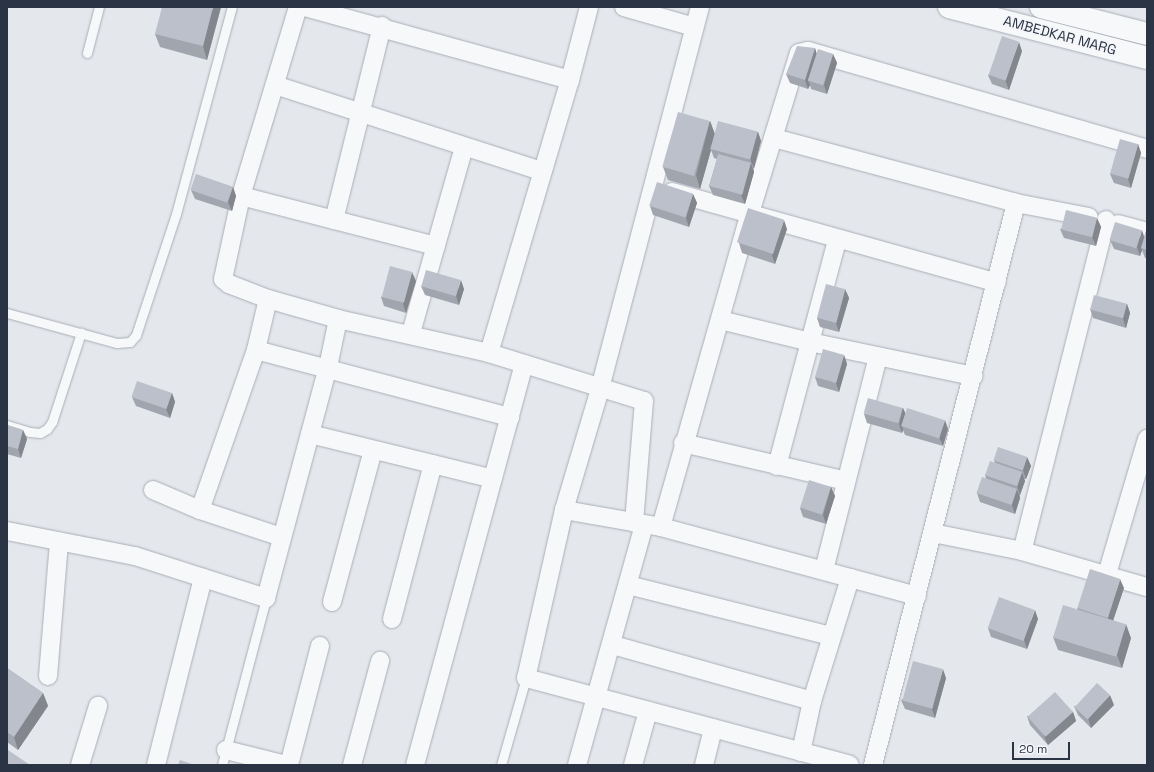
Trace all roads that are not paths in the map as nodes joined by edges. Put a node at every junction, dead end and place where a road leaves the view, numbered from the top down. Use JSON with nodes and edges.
{"nodes":[{"id":1,"x":99,"y":7,"type":"edge"},
{"id":2,"x":232,"y":7,"type":"edge"},
{"id":3,"x":298,"y":7,"type":"edge"},
{"id":4,"x":305,"y":7,"type":"edge"},
{"id":5,"x":589,"y":7,"type":"edge"},
{"id":6,"x":624,"y":7,"type":"edge"},
{"id":7,"x":700,"y":7,"type":"edge"},
{"id":8,"x":949,"y":7,"type":"edge"},
{"id":9,"x":1055,"y":9,"type":"edge"},
{"id":10,"x":382,"y":26,"type":"junction"},
{"id":11,"x":694,"y":27,"type":"junction"},
{"id":12,"x":1056,"y":33,"type":"junction"},
{"id":13,"x":1147,"y":34,"type":"edge"},
{"id":14,"x":87,"y":54,"type":"dead end"},
{"id":15,"x":1147,"y":58,"type":"edge"},
{"id":16,"x":570,"y":80,"type":"junction"},
{"id":17,"x":275,"y":86,"type":"junction"},
{"id":18,"x":361,"y":113,"type":"junction"},
{"id":19,"x":774,"y":138,"type":"junction"},
{"id":20,"x":464,"y":147,"type":"junction"},
{"id":21,"x":1147,"y":149,"type":"edge"},
{"id":22,"x":542,"y":171,"type":"junction"},
{"id":23,"x":652,"y":187,"type":"junction"},
{"id":24,"x":241,"y":196,"type":"junction"},
{"id":25,"x":1016,"y":203,"type":"junction"},
{"id":26,"x":750,"y":213,"type":"junction"},
{"id":27,"x":334,"y":220,"type":"junction"},
{"id":28,"x":1106,"y":220,"type":"junction"},
{"id":29,"x":1147,"y":232,"type":"edge"},
{"id":30,"x":837,"y":240,"type":"junction"},
{"id":31,"x":436,"y":246,"type":"junction"},
{"id":32,"x":997,"y":283,"type":"junction"},
{"id":33,"x":268,"y":299,"type":"junction"},
{"id":34,"x":7,"y":313,"type":"edge"},
{"id":35,"x":338,"y":319,"type":"junction"},
{"id":36,"x":720,"y":320,"type":"junction"},
{"id":37,"x":81,"y":333,"type":"junction"},
{"id":38,"x":411,"y":334,"type":"junction"},
{"id":39,"x":810,"y":342,"type":"junction"},
{"id":40,"x":256,"y":350,"type":"junction"},
{"id":41,"x":489,"y":353,"type":"junction"},
{"id":42,"x":878,"y":357,"type":"junction"},
{"id":43,"x":524,"y":365,"type":"junction"},
{"id":44,"x":328,"y":368,"type":"junction"},
{"id":45,"x":973,"y":376,"type":"junction"},
{"id":46,"x":600,"y":389,"type":"junction"},
{"id":47,"x":510,"y":417,"type":"junction"},
{"id":48,"x":7,"y":425,"type":"edge"},
{"id":49,"x":310,"y":434,"type":"junction"},
{"id":50,"x":1147,"y":439,"type":"edge"},
{"id":51,"x":683,"y":443,"type":"junction"},
{"id":52,"x":373,"y":450,"type":"junction"},
{"id":53,"x":433,"y":464,"type":"junction"},
{"id":54,"x":778,"y":466,"type":"junction"},
{"id":55,"x":493,"y":479,"type":"junction"},
{"id":56,"x":846,"y":481,"type":"junction"},
{"id":57,"x":153,"y":490,"type":"dead end"},
{"id":58,"x":200,"y":510,"type":"junction"},
{"id":59,"x":564,"y":510,"type":"junction"},
{"id":60,"x":646,"y":525,"type":"junction"},
{"id":61,"x":7,"y":531,"type":"edge"},
{"id":62,"x":933,"y":533,"type":"junction"},
{"id":63,"x":281,"y":537,"type":"junction"},
{"id":64,"x":59,"y":543,"type":"junction"},
{"id":65,"x":1022,"y":551,"type":"junction"},
{"id":66,"x":824,"y":570,"type":"junction"},
{"id":67,"x":1107,"y":574,"type":"junction"},
{"id":68,"x":203,"y":578,"type":"junction"},
{"id":69,"x":850,"y":578,"type":"junction"},
{"id":70,"x":628,"y":585,"type":"junction"},
{"id":71,"x":1147,"y":587,"type":"edge"},
{"id":72,"x":917,"y":596,"type":"junction"},
{"id":73,"x":266,"y":598,"type":"junction"},
{"id":74,"x":332,"y":602,"type":"dead end"},
{"id":75,"x":392,"y":619,"type":"dead end"},
{"id":76,"x":831,"y":636,"type":"junction"},
{"id":77,"x":613,"y":645,"type":"junction"},
{"id":78,"x":320,"y":646,"type":"dead end"},
{"id":79,"x":380,"y":661,"type":"dead end"},
{"id":80,"x":48,"y":676,"type":"dead end"},
{"id":81,"x":526,"y":678,"type":"junction"},
{"id":82,"x":598,"y":697,"type":"junction"},
{"id":83,"x":812,"y":701,"type":"junction"},
{"id":84,"x":98,"y":706,"type":"dead end"},
{"id":85,"x":648,"y":711,"type":"junction"},
{"id":86,"x":713,"y":728,"type":"junction"},
{"id":87,"x":801,"y":752,"type":"junction"},
{"id":88,"x":224,"y":757,"type":"edge"},
{"id":89,"x":80,"y":765,"type":"edge"},
{"id":90,"x":156,"y":765,"type":"edge"},
{"id":91,"x":286,"y":765,"type":"edge"},
{"id":92,"x":289,"y":765,"type":"edge"},
{"id":93,"x":352,"y":765,"type":"edge"},
{"id":94,"x":415,"y":765,"type":"edge"},
{"id":95,"x":501,"y":765,"type":"edge"},
{"id":96,"x":577,"y":765,"type":"edge"},
{"id":97,"x":633,"y":765,"type":"edge"},
{"id":98,"x":704,"y":765,"type":"edge"},
{"id":99,"x":850,"y":765,"type":"edge"},
{"id":100,"x":873,"y":765,"type":"edge"}],
"edges":[{"from":1,"to":14,"type":"lane"},
{"from":2,"to":37,"type":"lane"},
{"from":3,"to":17,"type":"street"},
{"from":4,"to":10,"type":"street"},
{"from":5,"to":16,"type":"street"},
{"from":6,"to":11,"type":"street"},
{"from":7,"to":11,"type":"street"},
{"from":8,"to":12,"type":"street","name":"AMBEDKAR MARG"},
{"from":9,"to":12,"type":"street"},
{"from":9,"to":13,"type":"street","name":"AMBEDKAR MARG"},
{"from":10,"to":16,"type":"street"},
{"from":10,"to":18,"type":"street"},
{"from":11,"to":23,"type":"street"},
{"from":12,"to":15,"type":"street","name":"AMBEDKAR MARG"},
{"from":16,"to":22,"type":"street"},
{"from":17,"to":18,"type":"street"},
{"from":17,"to":24,"type":"street"},
{"from":18,"to":20,"type":"street"},
{"from":18,"to":27,"type":"street"},
{"from":19,"to":21,"type":"street"},
{"from":19,"to":25,"type":"street"},
{"from":19,"to":26,"type":"street"},
{"from":20,"to":22,"type":"street"},
{"from":20,"to":31,"type":"street"},
{"from":22,"to":41,"type":"street"},
{"from":23,"to":26,"type":"street"},
{"from":23,"to":46,"type":"street"},
{"from":24,"to":27,"type":"street"},
{"from":24,"to":33,"type":"street"},
{"from":25,"to":28,"type":"street"},
{"from":25,"to":32,"type":"street"},
{"from":26,"to":30,"type":"street"},
{"from":26,"to":36,"type":"street"},
{"from":27,"to":31,"type":"street"},
{"from":28,"to":29,"type":"street"},
{"from":28,"to":65,"type":"street"},
{"from":30,"to":32,"type":"street"},
{"from":30,"to":39,"type":"street"},
{"from":31,"to":38,"type":"street"},
{"from":32,"to":45,"type":"street"},
{"from":33,"to":35,"type":"street"},
{"from":33,"to":40,"type":"street"},
{"from":34,"to":37,"type":"lane"},
{"from":35,"to":38,"type":"street"},
{"from":35,"to":44,"type":"street"},
{"from":36,"to":39,"type":"street"},
{"from":36,"to":51,"type":"street"},
{"from":37,"to":48,"type":"lane"},
{"from":38,"to":41,"type":"street"},
{"from":39,"to":42,"type":"street"},
{"from":39,"to":54,"type":"street"},
{"from":40,"to":44,"type":"street"},
{"from":40,"to":58,"type":"street"},
{"from":41,"to":43,"type":"street"},
{"from":42,"to":45,"type":"street"},
{"from":42,"to":56,"type":"street"},
{"from":43,"to":46,"type":"street"},
{"from":43,"to":47,"type":"street"},
{"from":44,"to":47,"type":"street"},
{"from":44,"to":49,"type":"street"},
{"from":45,"to":62,"type":"street"},
{"from":46,"to":59,"type":"street"},
{"from":46,"to":60,"type":"street"},
{"from":47,"to":55,"type":"street"},
{"from":49,"to":52,"type":"street"},
{"from":49,"to":63,"type":"street"},
{"from":50,"to":67,"type":"street"},
{"from":51,"to":54,"type":"street"},
{"from":51,"to":60,"type":"street"},
{"from":52,"to":53,"type":"street"},
{"from":52,"to":74,"type":"street"},
{"from":53,"to":55,"type":"street"},
{"from":53,"to":75,"type":"street"},
{"from":54,"to":56,"type":"street"},
{"from":55,"to":94,"type":"street"},
{"from":56,"to":66,"type":"street"},
{"from":57,"to":58,"type":"street"},
{"from":58,"to":63,"type":"street"},
{"from":59,"to":60,"type":"street"},
{"from":59,"to":81,"type":"street"},
{"from":60,"to":66,"type":"street"},
{"from":60,"to":70,"type":"street"},
{"from":61,"to":64,"type":"street"},
{"from":62,"to":65,"type":"street"},
{"from":62,"to":72,"type":"street"},
{"from":63,"to":73,"type":"street"},
{"from":64,"to":68,"type":"street"},
{"from":64,"to":80,"type":"street"},
{"from":65,"to":67,"type":"street"},
{"from":66,"to":69,"type":"street"},
{"from":67,"to":71,"type":"street"},
{"from":68,"to":73,"type":"street"},
{"from":68,"to":90,"type":"street"},
{"from":69,"to":72,"type":"street"},
{"from":69,"to":76,"type":"street"},
{"from":70,"to":76,"type":"street"},
{"from":70,"to":77,"type":"street"},
{"from":72,"to":100,"type":"street"},
{"from":73,"to":88,"type":"lane"},
{"from":76,"to":83,"type":"street"},
{"from":77,"to":82,"type":"street"},
{"from":77,"to":83,"type":"street"},
{"from":78,"to":92,"type":"street"},
{"from":79,"to":93,"type":"street"},
{"from":81,"to":82,"type":"street"},
{"from":81,"to":95,"type":"lane"},
{"from":82,"to":85,"type":"street"},
{"from":82,"to":96,"type":"street"},
{"from":83,"to":87,"type":"street"},
{"from":84,"to":89,"type":"street"},
{"from":85,"to":86,"type":"street"},
{"from":85,"to":97,"type":"street"},
{"from":86,"to":87,"type":"street"},
{"from":86,"to":98,"type":"street"},
{"from":87,"to":99,"type":"street"},
{"from":88,"to":91,"type":"street"}]}
